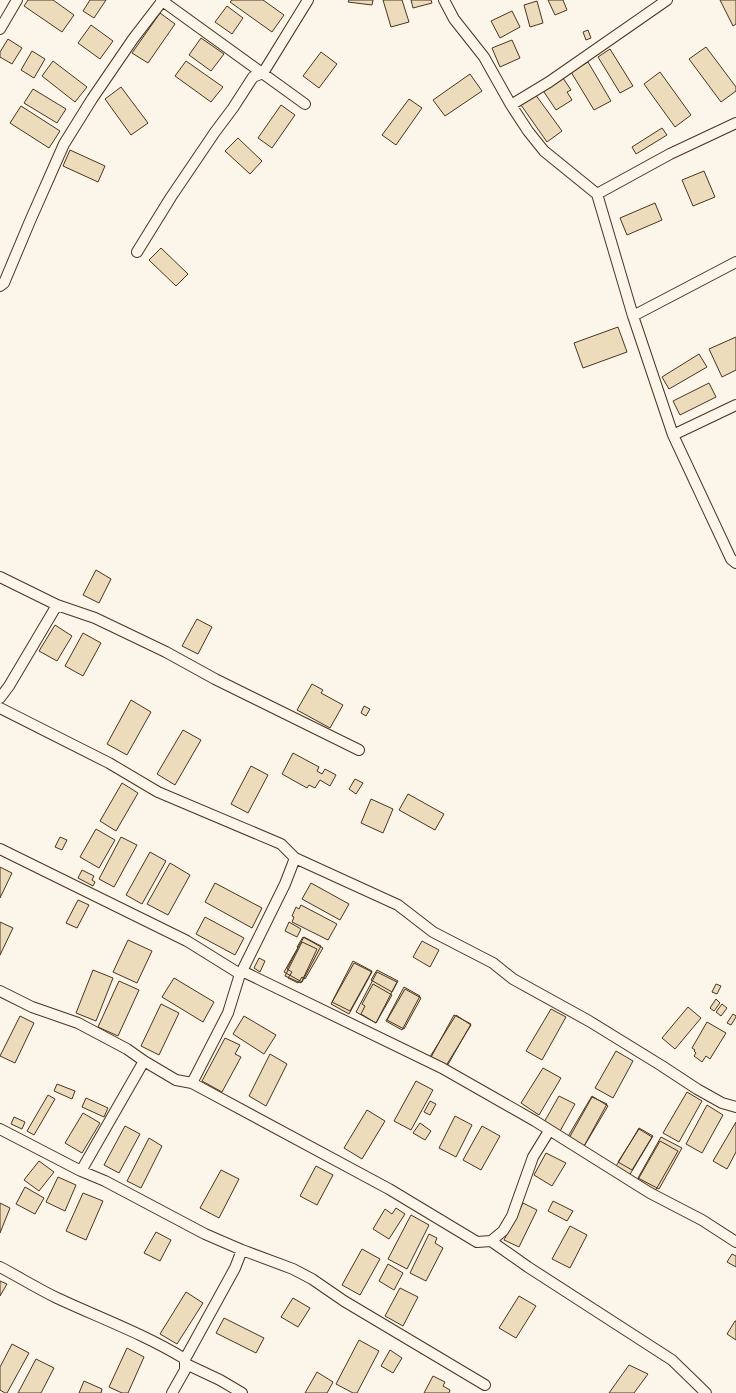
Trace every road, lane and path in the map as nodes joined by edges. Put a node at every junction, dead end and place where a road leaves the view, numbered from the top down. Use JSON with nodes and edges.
{"nodes":[{"id":1,"x":17,"y":0,"type":"edge"},
{"id":2,"x":162,"y":0,"type":"edge"},
{"id":3,"x":308,"y":0,"type":"edge"},
{"id":4,"x":444,"y":0,"type":"edge"},
{"id":5,"x":667,"y":0,"type":"edge"},
{"id":6,"x":0,"y":29,"type":"edge"},
{"id":7,"x":263,"y":73,"type":"junction"},
{"id":8,"x":305,"y":104,"type":"dead end"},
{"id":9,"x":511,"y":105,"type":"junction"},
{"id":10,"x":736,"y":123,"type":"edge"},
{"id":11,"x":597,"y":194,"type":"junction"},
{"id":12,"x":137,"y":252,"type":"dead end"},
{"id":13,"x":736,"y":262,"type":"edge"},
{"id":14,"x":0,"y":286,"type":"edge"},
{"id":15,"x":633,"y":316,"type":"junction"},
{"id":16,"x":736,"y":405,"type":"edge"},
{"id":17,"x":673,"y":435,"type":"junction"},
{"id":18,"x":736,"y":563,"type":"edge"},
{"id":19,"x":0,"y":577,"type":"edge"},
{"id":20,"x":57,"y":605,"type":"junction"},
{"id":21,"x":0,"y":698,"type":"edge"},
{"id":22,"x":0,"y":708,"type":"edge"},
{"id":23,"x":359,"y":750,"type":"dead end"},
{"id":24,"x":0,"y":849,"type":"edge"},
{"id":25,"x":295,"y":858,"type":"junction"},
{"id":26,"x":241,"y":972,"type":"junction"},
{"id":27,"x":0,"y":991,"type":"edge"},
{"id":28,"x":144,"y":1062,"type":"junction"},
{"id":29,"x":192,"y":1083,"type":"junction"},
{"id":30,"x":736,"y":1107,"type":"edge"},
{"id":31,"x":0,"y":1129,"type":"edge"},
{"id":32,"x":549,"y":1131,"type":"junction"},
{"id":33,"x":81,"y":1171,"type":"junction"},
{"id":34,"x":491,"y":1241,"type":"junction"},
{"id":35,"x":736,"y":1242,"type":"edge"},
{"id":36,"x":242,"y":1250,"type":"junction"},
{"id":37,"x":0,"y":1267,"type":"edge"},
{"id":38,"x":185,"y":1361,"type":"junction"},
{"id":39,"x":485,"y":1385,"type":"dead end"},
{"id":40,"x":172,"y":1393,"type":"edge"},
{"id":41,"x":242,"y":1393,"type":"edge"},
{"id":42,"x":706,"y":1393,"type":"edge"}],
"edges":[{"from":1,"to":6,"type":"street"},
{"from":2,"to":7,"type":"street"},
{"from":2,"to":14,"type":"street"},
{"from":3,"to":7,"type":"street"},
{"from":4,"to":9,"type":"street"},
{"from":5,"to":9,"type":"street"},
{"from":7,"to":8,"type":"street"},
{"from":7,"to":12,"type":"street"},
{"from":9,"to":11,"type":"street"},
{"from":10,"to":11,"type":"street"},
{"from":11,"to":15,"type":"street"},
{"from":13,"to":15,"type":"street"},
{"from":15,"to":17,"type":"street"},
{"from":16,"to":17,"type":"street"},
{"from":17,"to":18,"type":"street"},
{"from":19,"to":20,"type":"street"},
{"from":20,"to":21,"type":"street"},
{"from":20,"to":23,"type":"street"},
{"from":22,"to":25,"type":"street"},
{"from":24,"to":26,"type":"street"},
{"from":25,"to":26,"type":"street"},
{"from":25,"to":30,"type":"street"},
{"from":26,"to":29,"type":"street"},
{"from":26,"to":32,"type":"street"},
{"from":27,"to":28,"type":"street"},
{"from":28,"to":29,"type":"street"},
{"from":28,"to":33,"type":"street"},
{"from":29,"to":34,"type":"street"},
{"from":31,"to":33,"type":"street"},
{"from":32,"to":34,"type":"street"},
{"from":32,"to":35,"type":"street"},
{"from":33,"to":36,"type":"street"},
{"from":34,"to":42,"type":"street"},
{"from":36,"to":38,"type":"street"},
{"from":36,"to":39,"type":"street"},
{"from":37,"to":38,"type":"street"},
{"from":38,"to":40,"type":"street"},
{"from":38,"to":41,"type":"street"}]}
